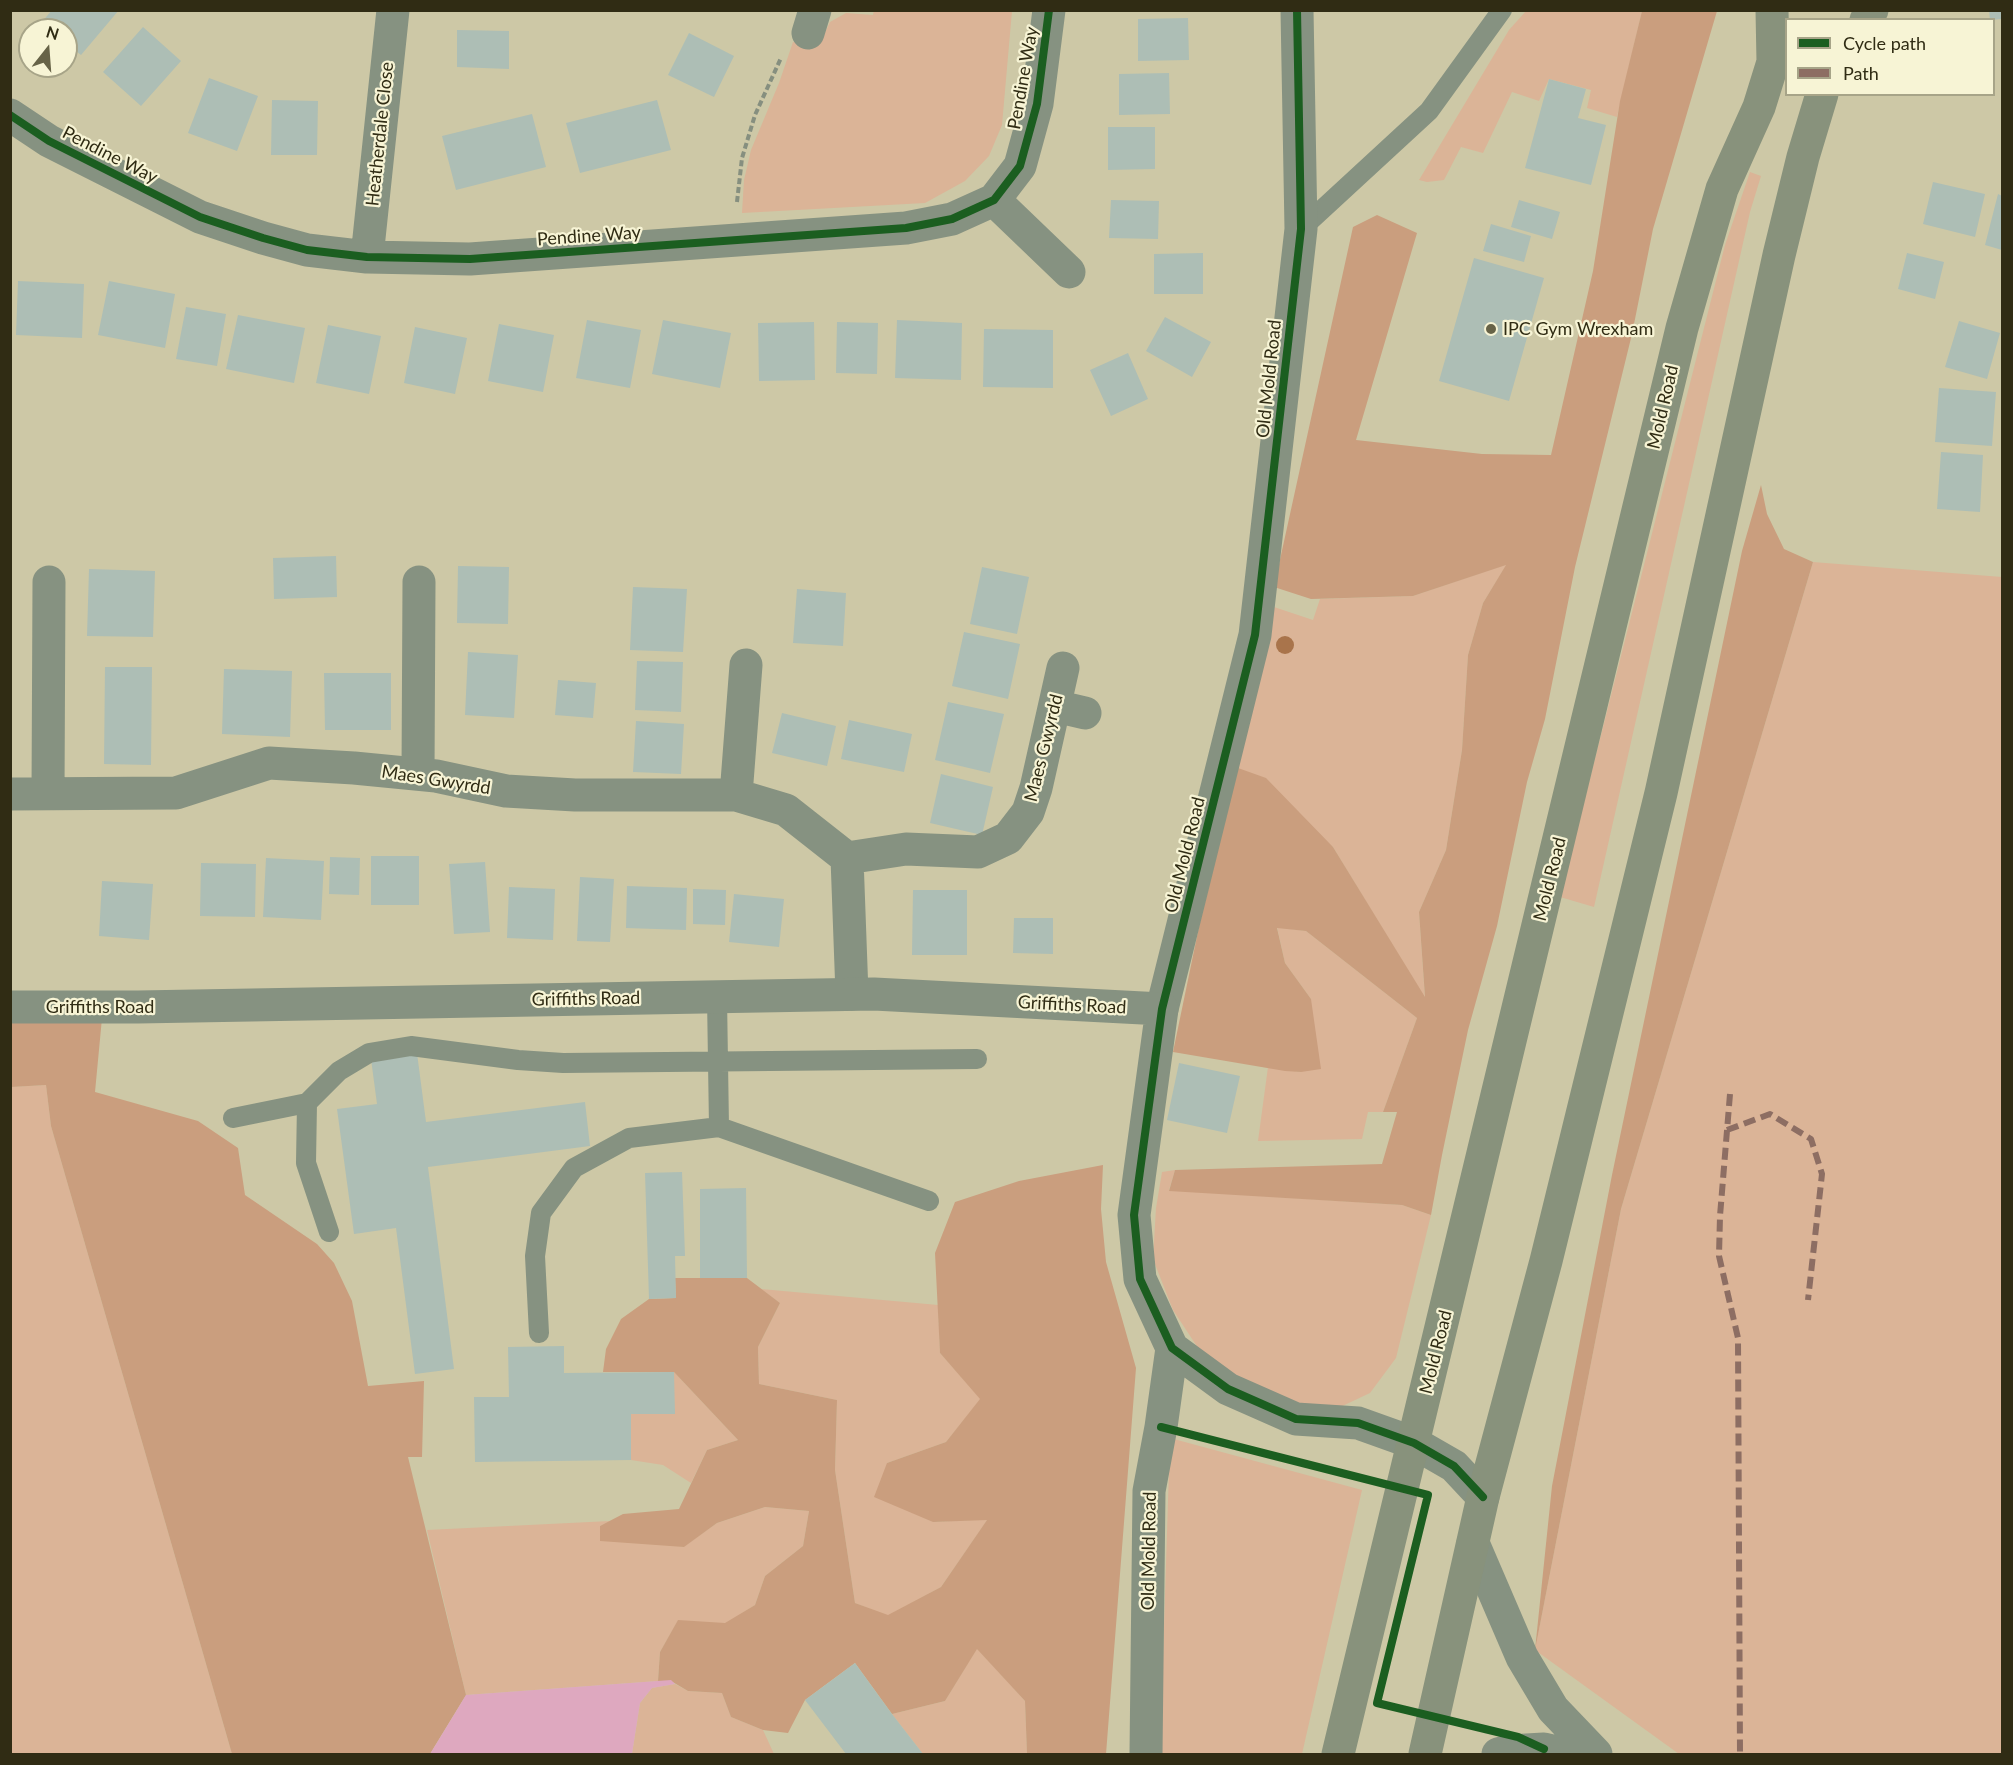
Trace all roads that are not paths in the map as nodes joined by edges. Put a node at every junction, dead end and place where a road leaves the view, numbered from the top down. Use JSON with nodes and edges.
{"nodes":[{"id":1,"x":393,"y":10,"type":"edge"},
{"id":2,"x":1049,"y":10,"type":"edge"},
{"id":3,"x":1297,"y":10,"type":"edge"},
{"id":4,"x":1502,"y":10,"type":"edge"},
{"id":5,"x":1772,"y":10,"type":"edge"},
{"id":6,"x":1821,"y":96,"type":"edge"},
{"id":7,"x":10,"y":116,"type":"edge"},
{"id":8,"x":994,"y":200,"type":"junction"},
{"id":9,"x":1301,"y":229,"type":"junction"},
{"id":10,"x":367,"y":257,"type":"junction"},
{"id":11,"x":1069,"y":272,"type":"dead end"},
{"id":12,"x":49,"y":582,"type":"dead end"},
{"id":13,"x":419,"y":582,"type":"dead end"},
{"id":14,"x":746,"y":665,"type":"dead end"},
{"id":15,"x":1063,"y":668,"type":"dead end"},
{"id":16,"x":418,"y":774,"type":"junction"},
{"id":17,"x":10,"y":794,"type":"edge"},
{"id":18,"x":48,"y":794,"type":"junction"},
{"id":19,"x":736,"y":795,"type":"junction"},
{"id":20,"x":847,"y":858,"type":"junction"},
{"id":21,"x":852,"y":994,"type":"junction"},
{"id":22,"x":717,"y":997,"type":"junction"},
{"id":23,"x":10,"y":1007,"type":"edge"},
{"id":24,"x":1162,"y":1010,"type":"junction"},
{"id":25,"x":977,"y":1059,"type":"dead end"},
{"id":26,"x":718,"y":1061,"type":"junction"},
{"id":27,"x":307,"y":1103,"type":"junction"},
{"id":28,"x":233,"y":1118,"type":"dead end"},
{"id":29,"x":719,"y":1127,"type":"junction"},
{"id":30,"x":929,"y":1201,"type":"dead end"},
{"id":31,"x":329,"y":1232,"type":"dead end"},
{"id":32,"x":538,"y":1333,"type":"dead end"},
{"id":33,"x":1172,"y":1348,"type":"junction"},
{"id":34,"x":1414,"y":1443,"type":"junction"},
{"id":35,"x":1483,"y":1497,"type":"junction"},
{"id":36,"x":1473,"y":1543,"type":"junction"},
{"id":37,"x":1146,"y":1755,"type":"edge"},
{"id":38,"x":1338,"y":1755,"type":"edge"},
{"id":39,"x":1425,"y":1755,"type":"edge"},
{"id":40,"x":1498,"y":1755,"type":"edge"},
{"id":41,"x":1566,"y":1755,"type":"edge"},
{"id":42,"x":1596,"y":1755,"type":"edge"}],
"edges":[{"from":1,"to":10,"type":"street","name":"Heatherdale Close"},
{"from":2,"to":8,"type":"street","name":"Pendine Way"},
{"from":3,"to":9,"type":"street","name":"Old Mold Road"},
{"from":4,"to":9,"type":"lane"},
{"from":5,"to":34,"type":"main road","name":"Mold Road"},
{"from":6,"to":35,"type":"main road"},
{"from":7,"to":10,"type":"street","name":"Pendine Way"},
{"from":8,"to":10,"type":"street","name":"Pendine Way"},
{"from":8,"to":11,"type":"street"},
{"from":9,"to":24,"type":"street","name":"Old Mold Road"},
{"from":12,"to":18,"type":"street"},
{"from":13,"to":16,"type":"street"},
{"from":14,"to":19,"type":"street"},
{"from":15,"to":20,"type":"street","name":"Maes Gwyrdd"},
{"from":16,"to":18,"type":"street","name":"Maes Gwyrdd"},
{"from":16,"to":19,"type":"street","name":"Maes Gwyrdd"},
{"from":17,"to":18,"type":"street","name":"Maes Gwyrdd"},
{"from":19,"to":20,"type":"street","name":"Maes Gwyrdd"},
{"from":20,"to":21,"type":"street"},
{"from":21,"to":22,"type":"street","name":"Griffiths Road"},
{"from":21,"to":24,"type":"street","name":"Griffiths Road"},
{"from":22,"to":23,"type":"street","name":"Griffiths Road"},
{"from":22,"to":26,"type":"lane"},
{"from":24,"to":33,"type":"street","name":"Old Mold Road"},
{"from":25,"to":26,"type":"lane"},
{"from":26,"to":27,"type":"lane"},
{"from":26,"to":29,"type":"lane"},
{"from":27,"to":28,"type":"lane"},
{"from":27,"to":31,"type":"lane"},
{"from":29,"to":30,"type":"lane"},
{"from":29,"to":32,"type":"lane"},
{"from":33,"to":34,"type":"street","name":"Old Mold Road"},
{"from":33,"to":37,"type":"street","name":"Old Mold Road"},
{"from":34,"to":35,"type":"street","name":"Old Mold Road"},
{"from":34,"to":38,"type":"main road","name":"Mold Road"},
{"from":35,"to":36,"type":"main road"},
{"from":36,"to":39,"type":"main road"},
{"from":36,"to":42,"type":"street"},
{"from":40,"to":41,"type":"street"}]}
